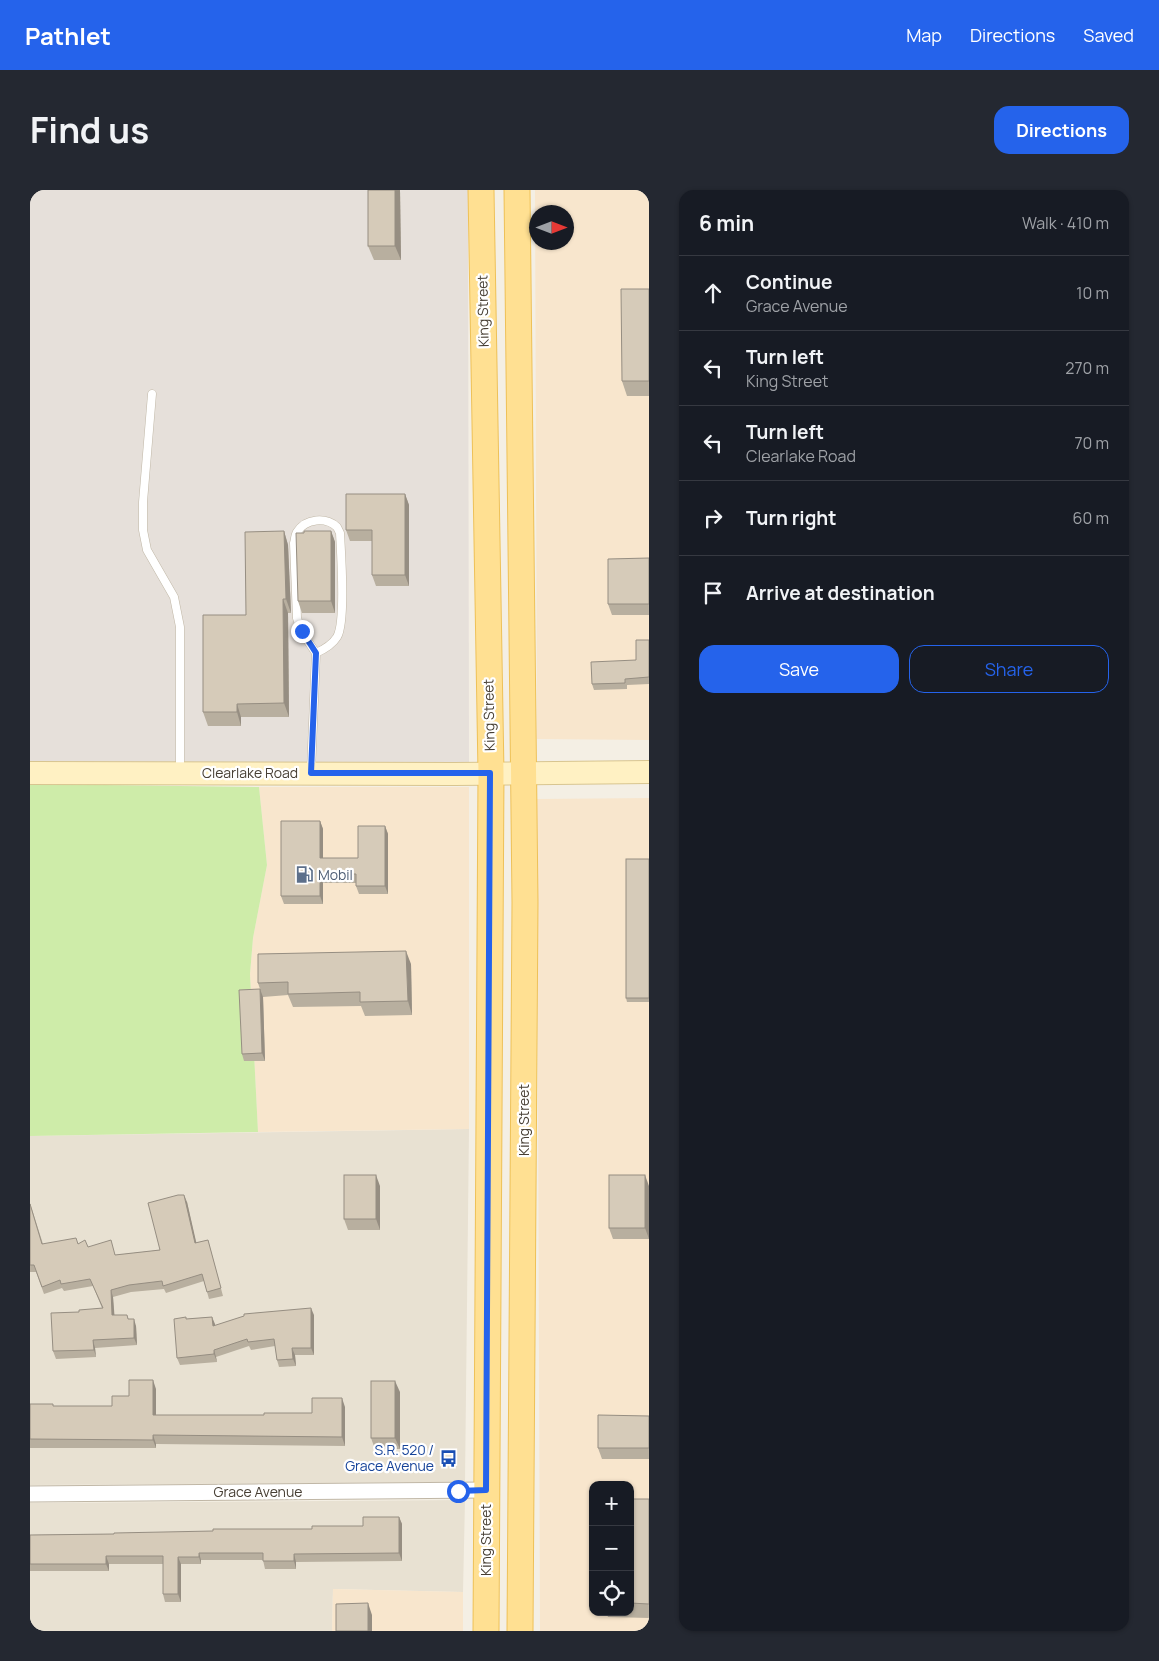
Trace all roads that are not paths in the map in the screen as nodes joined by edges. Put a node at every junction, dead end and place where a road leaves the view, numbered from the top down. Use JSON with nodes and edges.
{"nodes":[{"id":1,"x":481,"y":190,"type":"edge"},
{"id":2,"x":517,"y":190,"type":"edge"},
{"id":3,"x":518,"y":280,"type":"junction"},
{"id":4,"x":483,"y":281,"type":"junction"},
{"id":5,"x":152,"y":394,"type":"dead end"},
{"id":6,"x":316,"y":653,"type":"junction"},
{"id":7,"x":525,"y":772,"type":"junction"},
{"id":8,"x":649,"y":772,"type":"edge"},
{"id":9,"x":30,"y":773,"type":"edge"},
{"id":10,"x":180,"y":773,"type":"junction"},
{"id":11,"x":311,"y":773,"type":"junction"},
{"id":12,"x":490,"y":773,"type":"junction"},
{"id":13,"x":486,"y":1434,"type":"junction"},
{"id":14,"x":486,"y":1490,"type":"junction"},
{"id":15,"x":30,"y":1494,"type":"edge"},
{"id":16,"x":486,"y":1631,"type":"edge"},
{"id":17,"x":503,"y":1631,"type":"edge"},
{"id":18,"x":520,"y":1631,"type":"edge"}],
"edges":[{"from":1,"to":4,"type":"main road","name":"King Street"},
{"from":2,"to":3,"type":"main road","name":"King Street"},
{"from":3,"to":4,"type":"main road"},
{"from":3,"to":7,"type":"main road","name":"King Street"},
{"from":4,"to":12,"type":"main road","name":"King Street"},
{"from":5,"to":10,"type":"lane"},
{"from":6,"to":6,"type":"lane"},
{"from":6,"to":11,"type":"lane"},
{"from":7,"to":8,"type":"street","name":"Clearlake Road"},
{"from":7,"to":12,"type":"street","name":"Clearlake Road"},
{"from":7,"to":18,"type":"main road","name":"King Street"},
{"from":9,"to":10,"type":"street","name":"Clearlake Road"},
{"from":10,"to":11,"type":"street","name":"Clearlake Road"},
{"from":11,"to":12,"type":"street","name":"Clearlake Road"},
{"from":12,"to":13,"type":"main road","name":"King Street"},
{"from":13,"to":14,"type":"main road","name":"King Street"},
{"from":13,"to":17,"type":"main road"},
{"from":14,"to":15,"type":"street","name":"Grace Avenue"},
{"from":14,"to":16,"type":"main road","name":"King Street"}]}
